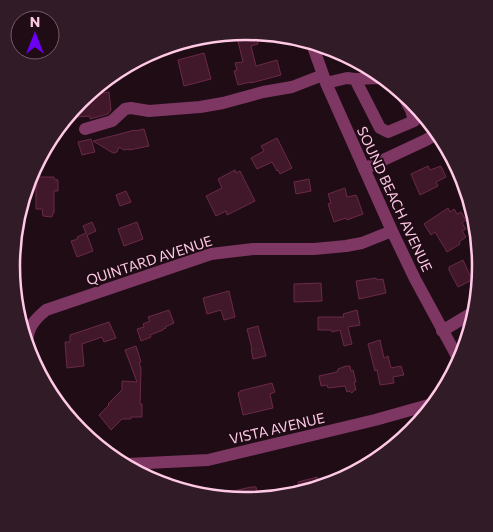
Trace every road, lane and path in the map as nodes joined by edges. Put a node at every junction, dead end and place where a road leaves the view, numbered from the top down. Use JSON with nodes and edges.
{"nodes":[{"id":1,"x":314,"y":50,"type":"edge"},
{"id":2,"x":372,"y":78,"type":"edge"},
{"id":3,"x":324,"y":79,"type":"junction"},
{"id":4,"x":355,"y":79,"type":"junction"},
{"id":5,"x":412,"y":112,"type":"edge"},
{"id":6,"x":85,"y":129,"type":"dead end"},
{"id":7,"x":432,"y":136,"type":"edge"},
{"id":8,"x":364,"y":169,"type":"junction"},
{"id":9,"x":392,"y":231,"type":"junction"},
{"id":10,"x":468,"y":316,"type":"edge"},
{"id":11,"x":29,"y":330,"type":"edge"},
{"id":12,"x":442,"y":330,"type":"junction"},
{"id":13,"x":456,"y":354,"type":"edge"},
{"id":14,"x":424,"y":406,"type":"edge"},
{"id":15,"x":136,"y":464,"type":"edge"}],
"edges":[{"from":1,"to":3,"type":"street","name":"SOUND BEACH AVENUE"},
{"from":2,"to":4,"type":"street"},
{"from":3,"to":4,"type":"street"},
{"from":3,"to":6,"type":"street"},
{"from":3,"to":8,"type":"street","name":"SOUND BEACH AVENUE"},
{"from":4,"to":5,"type":"street"},
{"from":7,"to":8,"type":"street"},
{"from":8,"to":9,"type":"street","name":"SOUND BEACH AVENUE"},
{"from":9,"to":11,"type":"street","name":"QUINTARD AVENUE"},
{"from":9,"to":12,"type":"street","name":"SOUND BEACH AVENUE"},
{"from":10,"to":12,"type":"street"},
{"from":12,"to":13,"type":"street","name":"SOUND BEACH AVENUE"},
{"from":14,"to":15,"type":"street","name":"VISTA AVENUE"}]}
